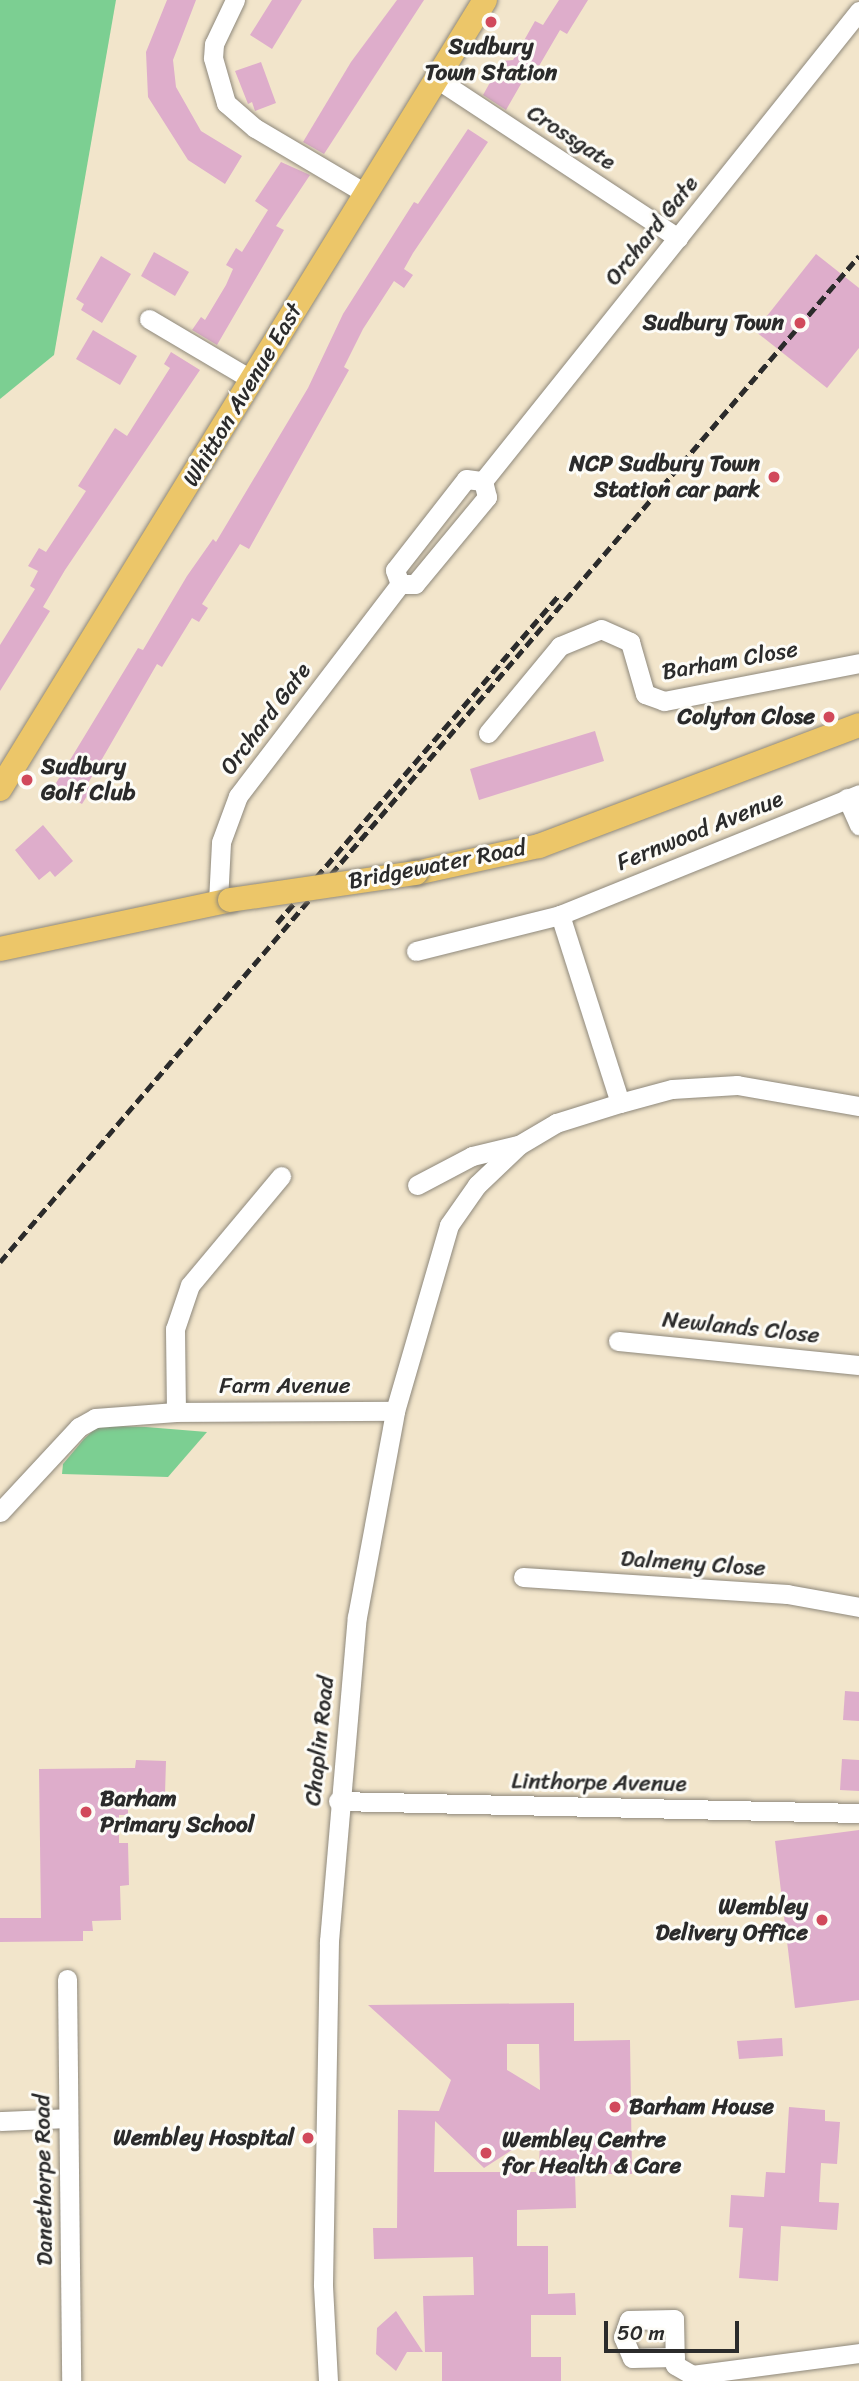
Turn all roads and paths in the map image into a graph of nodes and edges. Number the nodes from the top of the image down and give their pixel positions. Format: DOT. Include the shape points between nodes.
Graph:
graph roads {
  1 [pos="235,0"];
  2 [pos="485,0"];
  3 [pos="859,11"];
  4 [pos="437,79"];
  5 [pos="365,193"];
  6 [pos="678,238"];
  7 [pos="149,319"];
  8 [pos="252,380"];
  9 [pos="859,663"];
  10 [pos="859,725"];
  11 [pos="488,733"];
  12 [pos="0,789"];
  13 [pos="853,796"];
  14 [pos="859,825"];
  15 [pos="224,901"];
  16 [pos="559,915"];
  17 [pos="0,950"];
  18 [pos="416,951"];
  19 [pos="620,1102"];
  20 [pos="859,1106"];
  21 [pos="519,1145"];
  22 [pos="281,1176"];
  23 [pos="417,1185"];
  24 [pos="618,1341"];
  25 [pos="859,1365"];
  26 [pos="395,1411"];
  27 [pos="176,1412"];
  28 [pos="0,1512"];
  29 [pos="523,1577"];
  30 [pos="859,1607"];
  31 [pos="338,1801"];
  32 [pos="859,1812"];
  33 [pos="67,1979"];
  34 [pos="68,2118"];
  35 [pos="0,2121"];
  36 [pos="859,2353"];
  37 [pos="675,2357"];
  38 [pos="71,2381"];
  39 [pos="328,2381"];
  1 -- 5 [label="street" via="214,44 213,58 226,103 255,128"];
  2 -- 4 [label="main road, Whitton Avenue East"];
  3 -- 6 [label="street, Orchard Gate"];
  4 -- 5 [label="main road, Whitton Avenue East"];
  4 -- 6 [label="street, Crossgate"];
  5 -- 8 [label="main road, Whitton Avenue East"];
  6 -- 15 [label="street, Orchard Gate" via="483,481 467,479 396,570 400,584 238,796 221,842"];
  7 -- 8 [label="street"];
  8 -- 12 [label="main road, Whitton Avenue East"];
  9 -- 11 [label="street, Barham Close" via="664,701 645,694 631,642 601,629 560,646"];
  10 -- 15 [label="main road, Bridgewater Road, bridge" via="539,846 416,873"];
  13 -- 14 [label="street"];
  13 -- 16 [label="street, Fernwood Avenue"];
  15 -- 17 [label="main road, Bridgewater Road"];
  16 -- 18 [label="street, Fernwood Avenue"];
  16 -- 19 [label="street"];
  19 -- 20 [label="street, Chaplin Road" via="672,1089 737,1085"];
  19 -- 21 [label="street, Chaplin Road" via="556,1123"];
  21 -- 23 [label="street, Chaplin Road" via="472,1156"];
  21 -- 26 [label="street, Chaplin Road" via="477,1185 449,1225"];
  22 -- 27 [label="street" via="190,1285 175,1329"];
  24 -- 25 [label="street, Newlands Close"];
  26 -- 27 [label="street, Farm Avenue"];
  26 -- 31 [label="street, Chaplin Road" via="357,1617"];
  27 -- 28 [label="street, Farm Avenue" via="95,1418 79,1427"];
  29 -- 30 [label="street, Dalmeny Close" via="787,1594"];
  31 -- 32 [label="street, Linthorpe Avenue"];
  31 -- 39 [label="street, Chaplin Road" via="325,2100 323,2284"];
  33 -- 34 [label="street, Danethorpe Road"];
  34 -- 35 [label="street"];
  34 -- 38 [label="street, Danethorpe Road"];
  36 -- 37 [label="street" via="692,2375 675,2365"];
}
